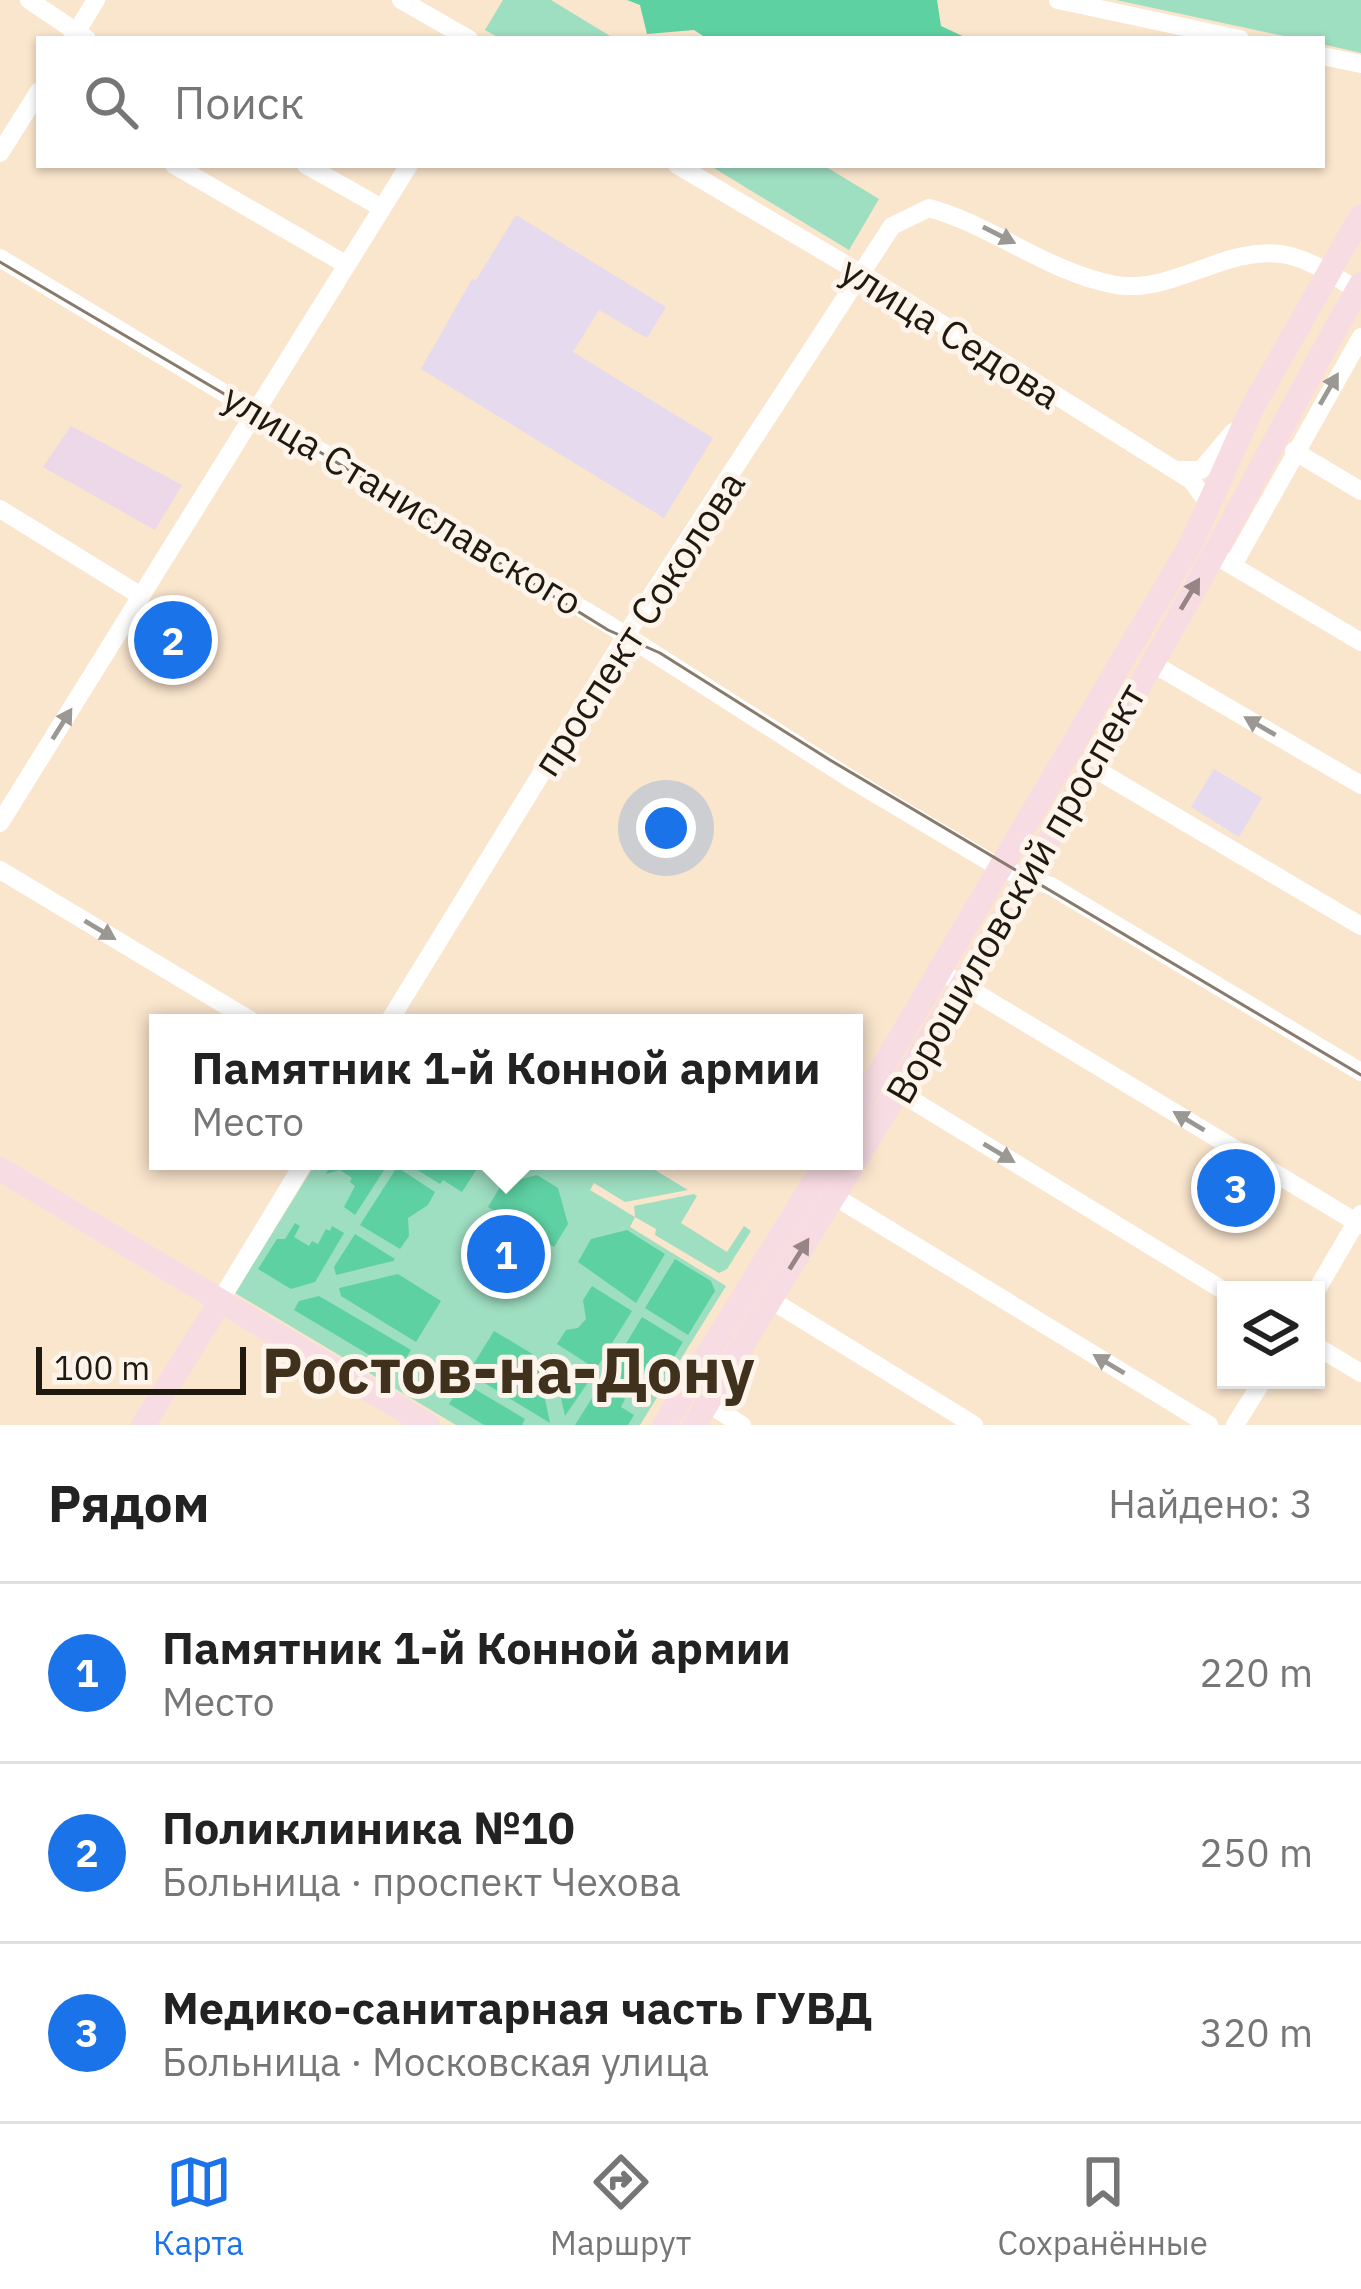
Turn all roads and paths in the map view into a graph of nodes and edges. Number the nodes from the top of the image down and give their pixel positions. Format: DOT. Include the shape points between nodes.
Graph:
graph roads {
  1 [pos="29,0"];
  2 [pos="95,0"];
  3 [pos="401,0"];
  4 [pos="1058,0"];
  5 [pos="77,36"];
  6 [pos="78,36"];
  7 [pos="464,36"];
  8 [pos="1226,36"];
  9 [pos="1325,57"];
  10 [pos="1361,64"];
  11 [pos="36,96"];
  12 [pos="0,153"];
  13 [pos="178,168"];
  14 [pos="311,168"];
  15 [pos="407,168"];
  16 [pos="682,168"];
  17 [pos="382,208"];
  18 [pos="1361,216"];
  19 [pos="0,258"];
  20 [pos="347,265"];
  21 [pos="862,274"];
  22 [pos="1361,288"];
  23 [pos="1361,337"];
  24 [pos="1252,408"];
  25 [pos="257,410"];
  26 [pos="1294,451"];
  27 [pos="1157,459"];
  28 [pos="1361,491"];
  29 [pos="0,509"];
  30 [pos="1207,513"];
  31 [pos="1223,560"];
  32 [pos="141,596"];
  33 [pos="626,637"];
  34 [pos="1361,642"];
  35 [pos="1150,662"];
  36 [pos="1090,766"];
  37 [pos="1361,785"];
  38 [pos="0,823"];
  39 [pos="0,870"];
  40 [pos="1012,872"];
  41 [pos="1361,926"];
  42 [pos="939,970"];
  43 [pos="962,984"];
  44 [pos="240,1014"];
  45 [pos="394,1014"];
  46 [pos="1361,1072"];
  47 [pos="898,1092"];
  48 [pos="863,1101"];
  49 [pos="863,1134"];
  50 [pos="0,1169"];
  51 [pos="300,1170"];
  52 [pos="825,1180"];
  53 [pos="0,1188"];
  54 [pos="1359,1220"];
  55 [pos="1322,1281"];
  56 [pos="1217,1287"];
  57 [pos="771,1300"];
  58 [pos="216,1308"];
  59 [pos="1325,1351"];
  60 [pos="1361,1373"];
  61 [pos="1257,1389"];
  62 [pos="701,1414"];
  63 [pos="143,1425"];
  64 [pos="398,1425"];
  65 [pos="428,1425"];
  66 [pos="664,1425"];
  67 [pos="742,1425"];
  68 [pos="974,1425"];
  69 [pos="1209,1425"];
  70 [pos="1235,1425"];
  1 -- 5 [label="street"];
  2 -- 6 [label="street"];
  3 -- 7 [label="street"];
  4 -- 8 [label="street"];
  9 -- 10 [label="street"];
  11 -- 12 [label="street"];
  13 -- 20 [label="street"];
  14 -- 17 [label="street"];
  15 -- 17 [label="street"];
  16 -- 21 [label="street, улица Седова"];
  17 -- 20 [label="street"];
  18 -- 24 [label="main road, Ворошиловский проспект"];
  19 -- 25 [label="street, улица Станиславского"];
  20 -- 25 [label="street"];
  21 -- 22 [label="street, проспект Соколова, one-way" via="892,226 929,208 1120,286 1268,254 1305,260"];
  21 -- 27 [label="street, улица Седова"];
  21 -- 33 [label="street, проспект Соколова"];
  22 -- 31 [label="main road, Ворошиловский проспект" via="1321,352"];
  26 -- 23 [label="street, Ворошиловский проспект, one-way"];
  24 -- 27 [label="street" via="1201,470 1183,472"];
  24 -- 30 [label="main road, Ворошиловский проспект"];
  25 -- 32 [label="street"];
  25 -- 33 [label="street, улица Станиславского"];
  26 -- 28 [label="street"];
  26 -- 31 [label="street, Ворошиловский проспект"];
  27 -- 30 [label="street, улица Седова" via="1199,488"];
  29 -- 32 [label="street"];
  30 -- 40 [label="main road, Ворошиловский проспект"];
  31 -- 34 [label="street"];
  35 -- 31 [label="main road, Ворошиловский проспект, one-way"];
  38 -- 32 [label="street, one-way"];
  33 -- 40 [label="street, улица Станиславского"];
  33 -- 45 [label="street, проспект Соколова"];
  35 -- 36 [label="main road, Ворошиловский проспект"];
  37 -- 35 [label="street, one-way"];
  36 -- 40 [label="main road, Ворошиловский проспект"];
  36 -- 41 [label="street"];
  39 -- 44 [label="street, one-way"];
  40 -- 42 [label="main road, Ворошиловский проспект"];
  40 -- 43 [label="main road, Ворошиловский проспект"];
  40 -- 46 [label="street, улица Станиславского" via="1051,886"];
  42 -- 43 [label="street"];
  42 -- 48 [label="main road, Ворошиловский проспект"];
  43 -- 47 [label="main road, Ворошиловский проспект"];
  54 -- 43 [label="street, one-way"];
  47 -- 49 [label="main road, Ворошиловский проспект"];
  47 -- 56 [label="street, one-way"];
  50 -- 58 [label="main road"];
  51 -- 58 [label="street"];
  57 -- 52 [label="main road, Ворошиловский проспект, one-way"];
  52 -- 66 [label="main road, Ворошиловский проспект"];
  69 -- 52 [label="street, one-way"];
  53 -- 58 [label="main road"];
  54 -- 55 [label="street"];
  57 -- 62 [label="main road, Ворошиловский проспект"];
  57 -- 68 [label="street"];
  58 -- 63 [label="main road"];
  58 -- 64 [label="main road"];
  58 -- 65 [label="main road"];
  59 -- 60 [label="street"];
  61 -- 70 [label="street"];
  62 -- 67 [label="street"];
}
